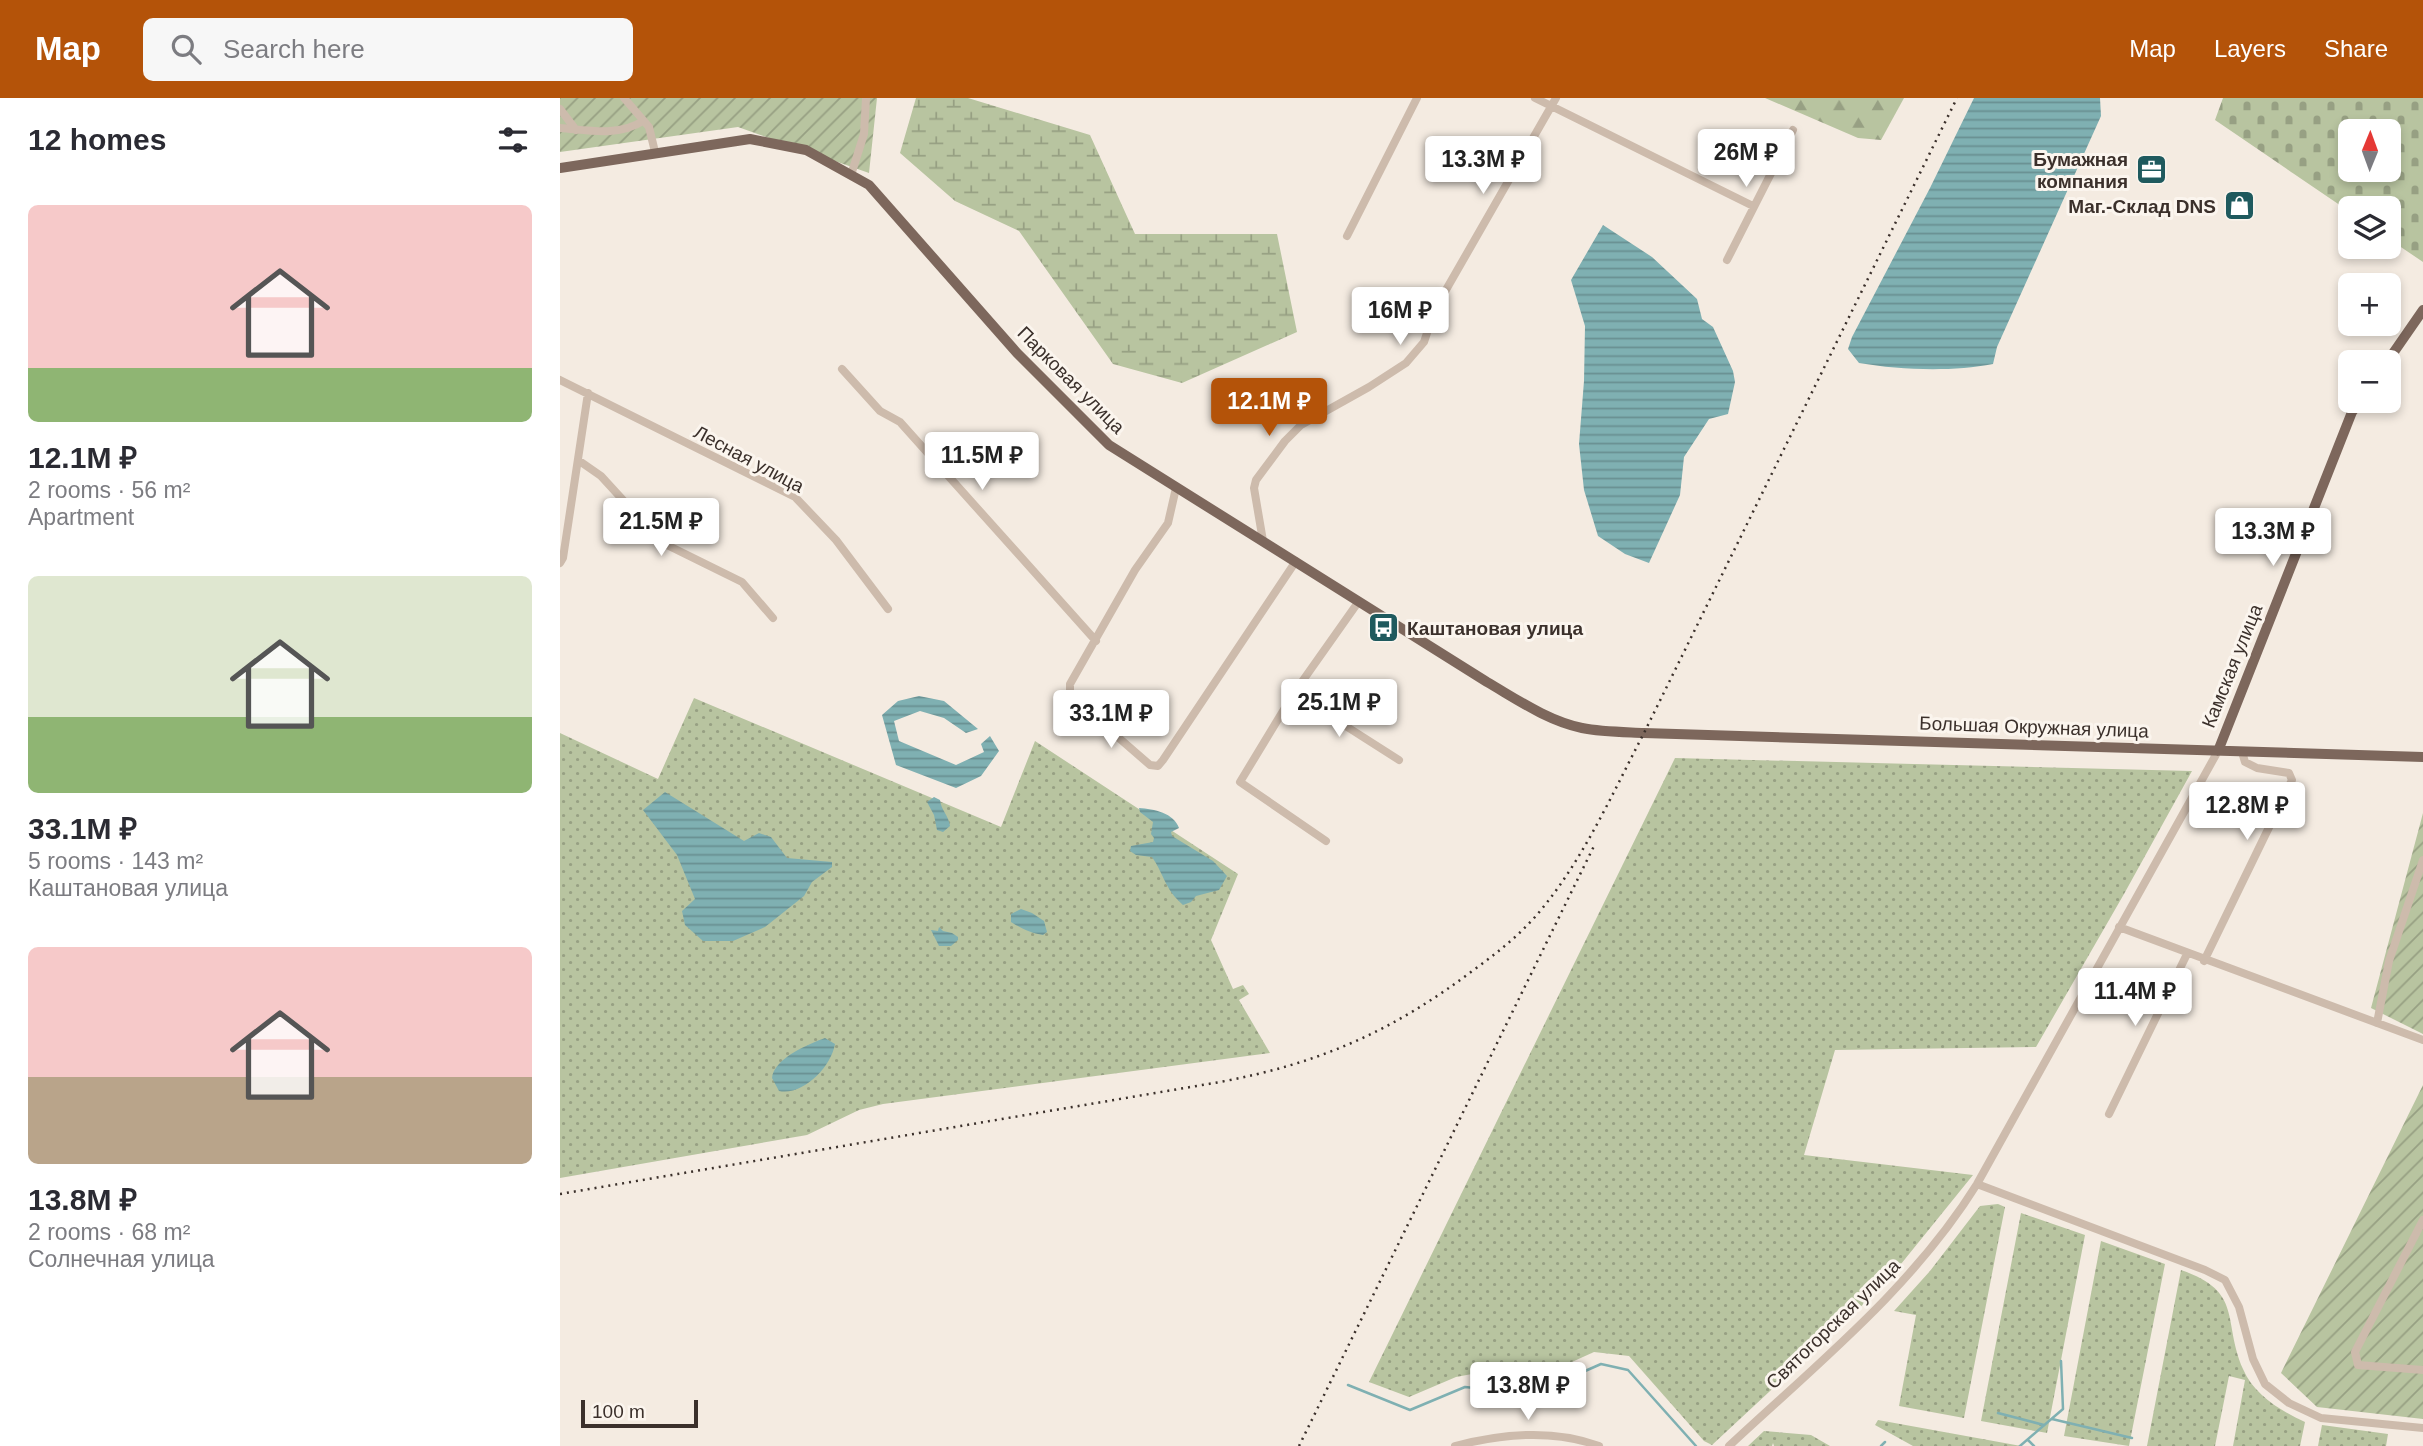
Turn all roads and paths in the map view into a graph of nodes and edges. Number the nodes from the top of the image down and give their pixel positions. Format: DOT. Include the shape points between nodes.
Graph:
graph roads {
  1 [pos="624,98"];
  2 [pos="866,98"];
  3 [pos="1417,98"];
  4 [pos="1535,98"];
  5 [pos="1554,102"];
  6 [pos="560,109"];
  7 [pos="643,121"];
  8 [pos="560,128"];
  9 [pos="576,130"];
  10 [pos="1793,130"];
  11 [pos="655,152"];
  12 [pos="560,168"];
  13 [pos="851,175"];
  14 [pos="1754,206"];
  15 [pos="1347,236"];
  16 [pos="1727,260"];
  17 [pos="2423,310"];
  18 [pos="2395,350"];
  19 [pos="842,369"];
  20 [pos="560,380"];
  21 [pos="588,393"];
  22 [pos="2352,413"];
  23 [pos="578,460"];
  24 [pos="1176,488"];
  25 [pos="1264,541"];
  26 [pos="1296,561"];
  27 [pos="560,563"];
  28 [pos="1359,601"];
  29 [pos="888,609"];
  30 [pos="772,618"];
  31 [pos="1096,641"];
  32 [pos="1294,693"];
  33 [pos="1644,733"];
  34 [pos="2218,751"];
  35 [pos="2242,752"];
  36 [pos="2423,757"];
  37 [pos="1399,760"];
  38 [pos="1326,841"];
  39 [pos="2423,860"];
  40 [pos="2119,927"];
  41 [pos="2187,954"];
  42 [pos="2204,961"];
  43 [pos="2377,1023"];
  44 [pos="2423,1040"];
  45 [pos="2109,1115"];
  46 [pos="1977,1184"];
  47 [pos="2423,1220"];
  48 [pos="2423,1370"];
  49 [pos="2423,1427"];
  50 [pos="1455,1446"];
  51 [pos="1599,1446"];
  52 [pos="1729,1446"];
  1 -- 7 [label="street"];
  2 -- 13 [label="street" via="864,134"];
  3 -- 15 [label="street"];
  4 -- 5 [label="street"];
  5 -- 14 [label="street"];
  5 -- 25 [label="street" via="1435,309 1424,342 1406,363 1301,425 1256,480"];
  6 -- 9 [label="street"];
  7 -- 9 [label="street" via="623,129"];
  7 -- 11 [label="street"];
  8 -- 9 [label="street"];
  10 -- 14 [label="street"];
  11 -- 12 [label="main road, Парковая улица"];
  11 -- 13 [label="main road, Парковая улица" via="750,139 806,150"];
  13 -- 24 [label="main road, Парковая улица" via="869,185 1017,353 1109,445"];
  14 -- 16 [label="street"];
  17 -- 18 [label="main road"];
  19 -- 31 [label="street" via="880,411 900,422"];
  20 -- 21 [label="street, Лесная улица"];
  21 -- 23 [label="street"];
  21 -- 29 [label="street, Лесная улица" via="795,497 836,540"];
  22 -- 34 [label="main road, Камская улица"];
  23 -- 27 [label="street"];
  23 -- 30 [label="street" via="601,476 654,535 742,582"];
  24 -- 25 [label="main road, Парковая улица"];
  24 -- 31 [label="street" via="1168,523 1135,570"];
  25 -- 26 [label="main road, Парковая улица"];
  26 -- 28 [label="main road, Парковая улица"];
  26 -- 31 [label="street" via="1158,766 1150,765 1070,697 1070,684"];
  28 -- 32 [label="street"];
  28 -- 33 [label="main road, Парковая улица" via="1545,715 1585,729"];
  32 -- 37 [label="street"];
  32 -- 38 [label="street" via="1240,782"];
  33 -- 34 [label="main road, Большая Окружная улица"];
  34 -- 35 [label="main road, Большая Окружная улица"];
  34 -- 40 [label="street, Святогорская улица"];
  35 -- 36 [label="main road, Большая Окружная улица"];
  35 -- 42 [label="street" via="2245,762 2289,773 2292,780"];
  39 -- 43 [label="street" via="2389,961"];
  40 -- 41 [label="street"];
  40 -- 46 [label="street, Святогорская улица"];
  41 -- 42 [label="street"];
  41 -- 45 [label="street"];
  42 -- 43 [label="street"];
  43 -- 44 [label="street"];
  46 -- 49 [label="street" via="2225,1280 2265,1384 2289,1403 2320,1418"];
  46 -- 52 [label="street, Святогорская улица" via="1954,1220 1889,1297"];
  47 -- 48 [label="street" via="2355,1352 2358,1365"];
  50 -- 51 [label="street" via="1489,1437 1560,1436"];
}
